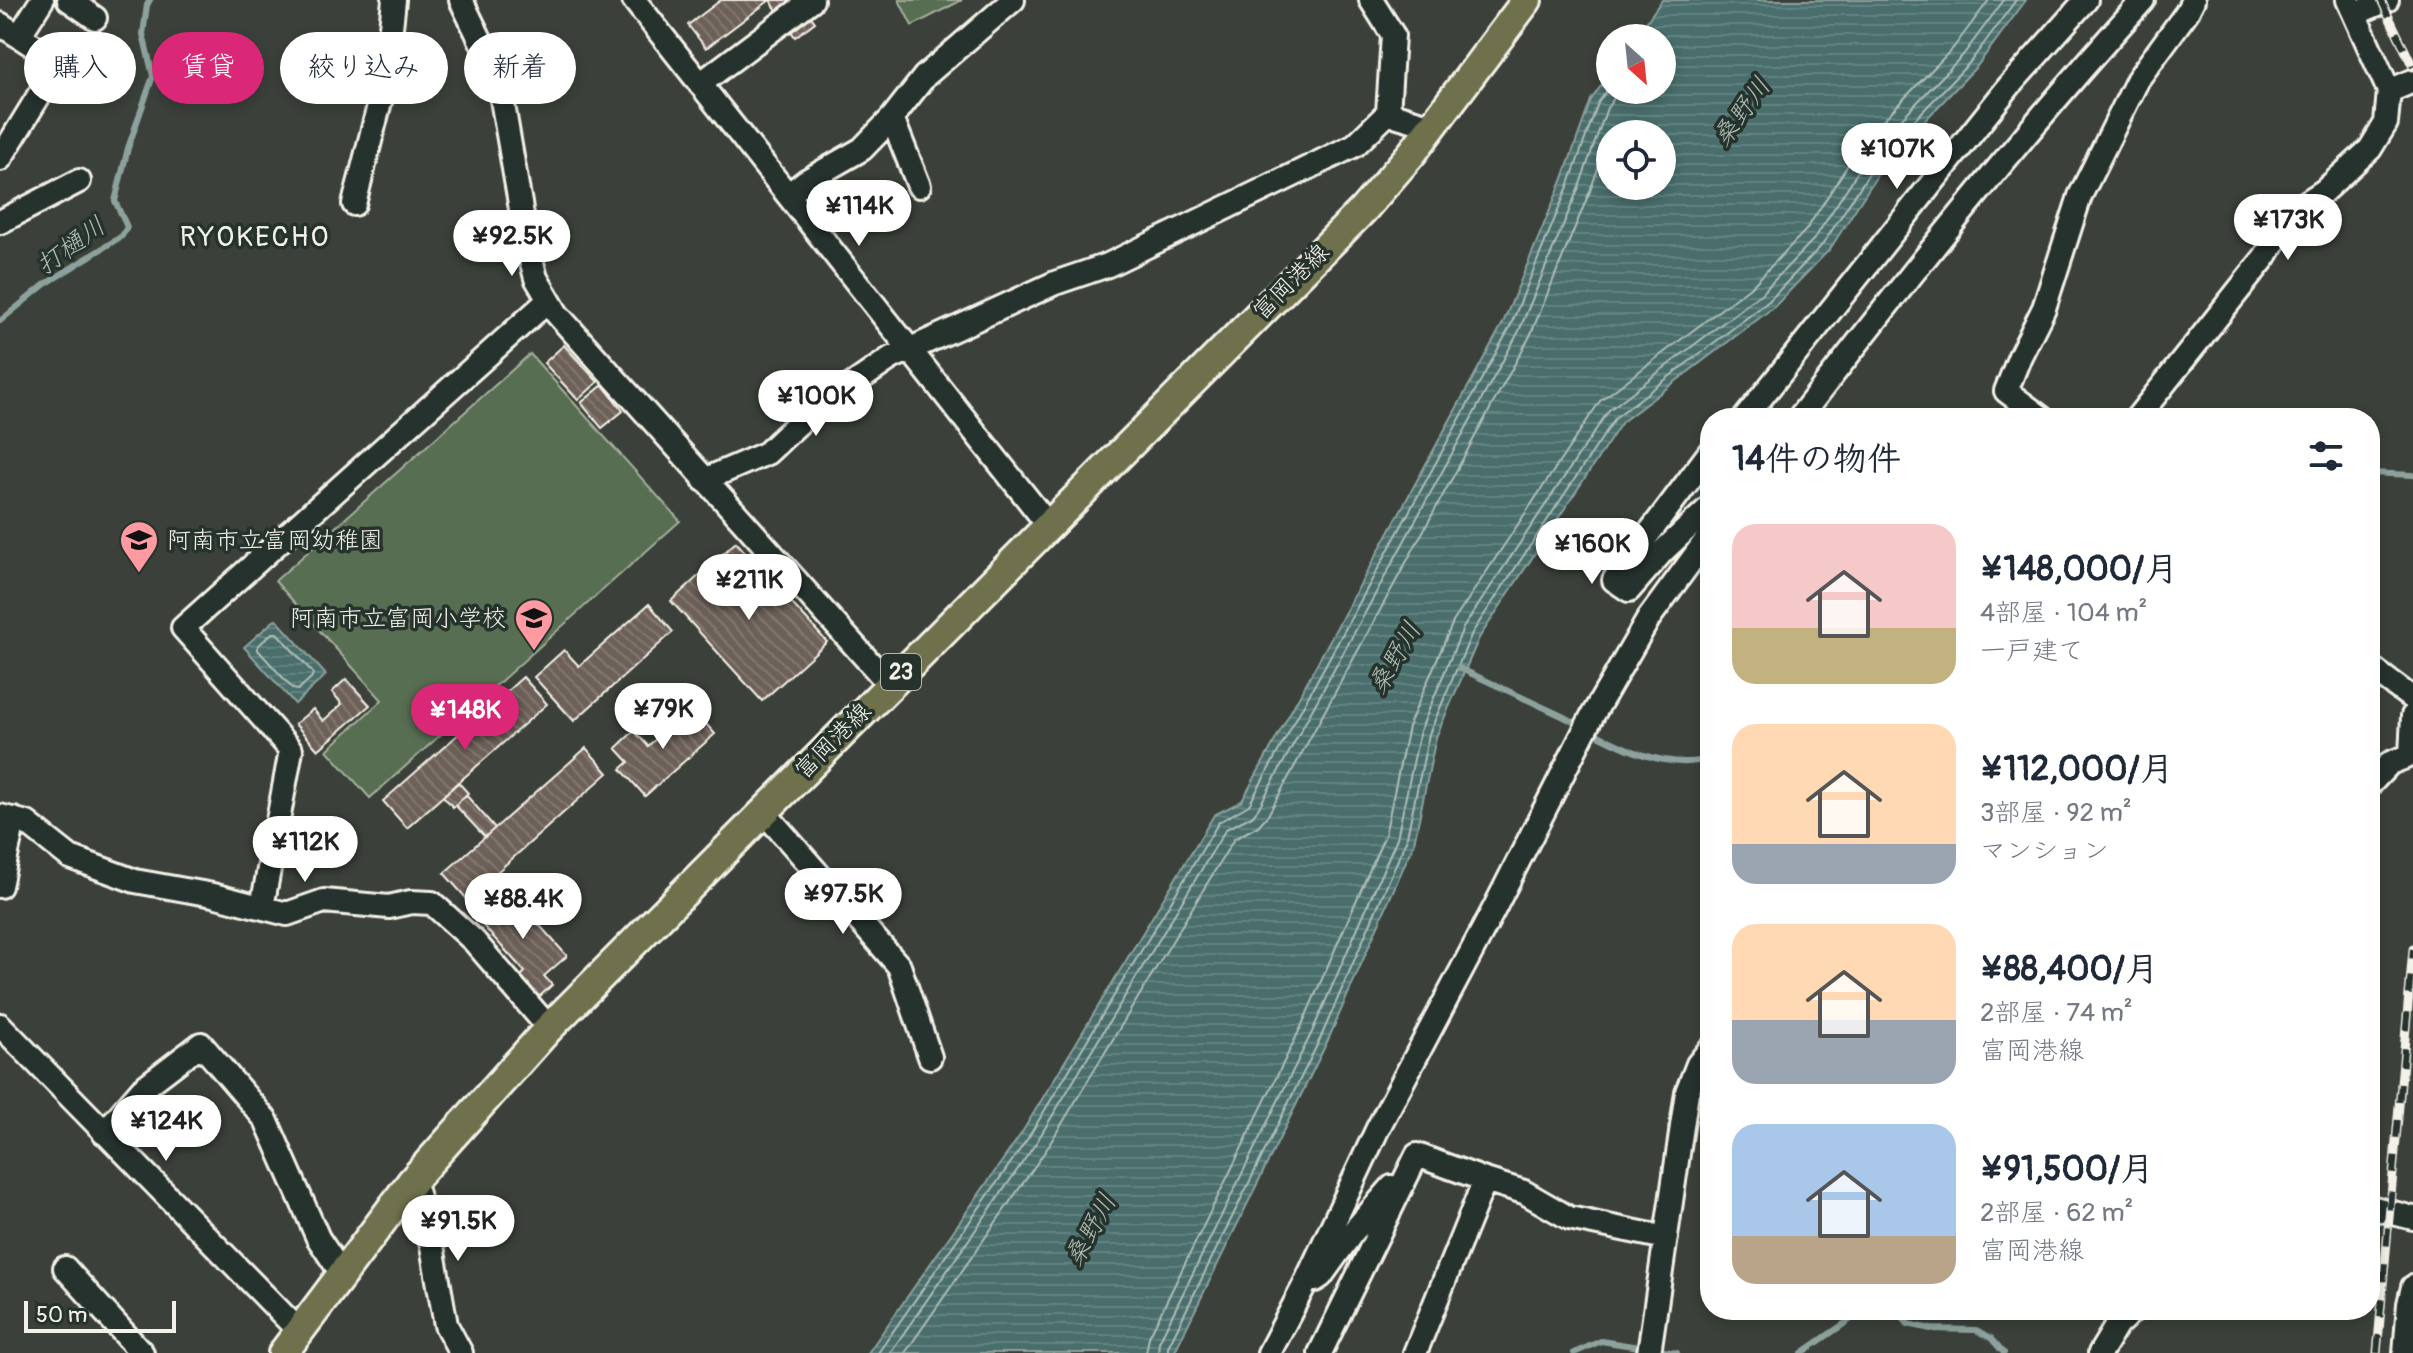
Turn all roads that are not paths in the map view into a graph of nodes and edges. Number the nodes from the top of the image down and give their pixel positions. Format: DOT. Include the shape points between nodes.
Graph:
graph roads {
  1 [pos="42,0"];
  2 [pos="69,0"];
  3 [pos="394,0"];
  4 [pos="461,0"];
  5 [pos="634,0"];
  6 [pos="812,0"];
  7 [pos="1013,0"];
  8 [pos="1371,0"];
  9 [pos="1527,0"];
  10 [pos="2086,0"];
  11 [pos="2143,0"];
  12 [pos="2193,0"];
  13 [pos="2387,0"];
  14 [pos="2351,7"];
  15 [pos="95,18"];
  16 [pos="9,30"];
  17 [pos="2413,81"];
  18 [pos="700,84"];
  19 [pos="2389,91"];
  20 [pos="1388,113"];
  21 [pos="892,118"];
  22 [pos="1432,126"];
  23 [pos="0,159"];
  24 [pos="79,181"];
  25 [pos="919,186"];
  26 [pos="788,195"];
  27 [pos="354,204"];
  28 [pos="0,222"];
  29 [pos="549,300"];
  30 [pos="909,350"];
  31 [pos="1753,408"];
  32 [pos="1807,408"];
  33 [pos="2029,408"];
  34 [pos="2145,408"];
  35 [pos="1700,465"];
  36 [pos="704,480"];
  37 [pos="1700,516"];
  38 [pos="1049,526"];
  39 [pos="1700,549"];
  40 [pos="2380,674"];
  41 [pos="889,684"];
  42 [pos="2413,699"];
  43 [pos="2413,716"];
  44 [pos="2412,755"];
  45 [pos="2380,774"];
  46 [pos="763,811"];
  47 [pos="7,817"];
  48 [pos="0,886"];
  49 [pos="262,907"];
  50 [pos="0,1025"];
  51 [pos="549,1028"];
  52 [pos="930,1057"];
  53 [pos="1700,1062"];
  54 [pos="104,1133"];
  55 [pos="413,1180"];
  56 [pos="1403,1180"];
  57 [pos="1485,1180"];
  58 [pos="2380,1210"];
  59 [pos="2413,1218"];
  60 [pos="1666,1238"];
  61 [pos="65,1268"];
  62 [pos="342,1274"];
  63 [pos="1304,1286"];
  64 [pos="2413,1287"];
  65 [pos="2122,1320"];
  66 [pos="291,1342"];
  67 [pos="1650,1345"];
  68 [pos="142,1353"];
  69 [pos="461,1353"];
  70 [pos="1269,1353"];
  71 [pos="1320,1353"];
  72 [pos="1415,1353"];
  73 [pos="2100,1353"];
  74 [pos="2405,1353"];
  1 -- 16 [label="street"];
  2 -- 15 [label="street"];
  3 -- 27 [label="street" via="385,82"];
  4 -- 29 [label="street" via="498,76 527,244 536,278"];
  5 -- 18 [label="street"];
  6 -- 18 [label="street"];
  7 -- 21 [label="street" via="925,76"];
  8 -- 20 [label="street" via="1393,35"];
  9 -- 22 [label="main road, 富岡港線 / 23"];
  10 -- 31 [label="street" via="2010,85"];
  11 -- 32 [label="street" via="1965,207"];
  12 -- 33 [label="street" via="2138,79 2080,196 2044,308 2006,391"];
  13 -- 14 [label="street"];
  14 -- 19 [label="street"];
  16 -- 23 [label="street" via="57,66"];
  17 -- 19 [label="street"];
  18 -- 26 [label="street"];
  19 -- 34 [label="street" via="2386,123 2370,149 2292,212 2265,257"];
  20 -- 22 [label="street"];
  20 -- 30 [label="street" via="1355,145 1108,265 1055,283"];
  21 -- 25 [label="street"];
  21 -- 26 [label="street" via="862,149"];
  22 -- 38 [label="main road, 富岡港線 / 23" via="1363,210"];
  24 -- 28 [label="street"];
  26 -- 30 [label="street"];
  29 -- 36 [label="street"];
  29 -- 49 [label="street" via="183,628 291,750"];
  30 -- 36 [label="street" via="804,418 767,453"];
  30 -- 38 [label="street"];
  35 -- 37 [label="street" via="1614,580 1629,590"];
  36 -- 41 [label="street"];
  38 -- 41 [label="main road, 富岡港線 / 23"];
  39 -- 63 [label="street" via="1649,618 1591,718 1378,1128"];
  40 -- 42 [label="street"];
  41 -- 46 [label="main road, 富岡港線 / 23"];
  43 -- 44 [label="street"];
  44 -- 45 [label="street" via="2390,763"];
  46 -- 51 [label="main road, 富岡港線 / 23"];
  46 -- 52 [label="street" via="899,966"];
  47 -- 48 [label="street"];
  47 -- 49 [label="street" via="27,823 70,857 135,881"];
  49 -- 51 [label="street" via="287,914 324,901 389,907 432,903 474,941"];
  50 -- 54 [label="street"];
  51 -- 55 [label="main road, 富岡港線 / 23"];
  53 -- 60 [label="street" via="1687,1092"];
  54 -- 62 [label="street" via="142,1089 201,1044 266,1120 318,1238"];
  54 -- 66 [label="street"];
  55 -- 62 [label="main road, 富岡港線 / 23"];
  55 -- 69 [label="street" via="446,1325"];
  56 -- 57 [label="street" via="1417,1155"];
  56 -- 63 [label="street" via="1387,1191 1321,1276"];
  56 -- 71 [label="street"];
  57 -- 60 [label="street" via="1524,1192 1569,1218"];
  57 -- 72 [label="street"];
  58 -- 59 [label="street"];
  60 -- 67 [label="street"];
  61 -- 68 [label="street"];
  62 -- 66 [label="main road, 富岡港線 / 23"];
  63 -- 70 [label="street"];
  64 -- 74 [label="street"];
  65 -- 73 [label="street"];
}
